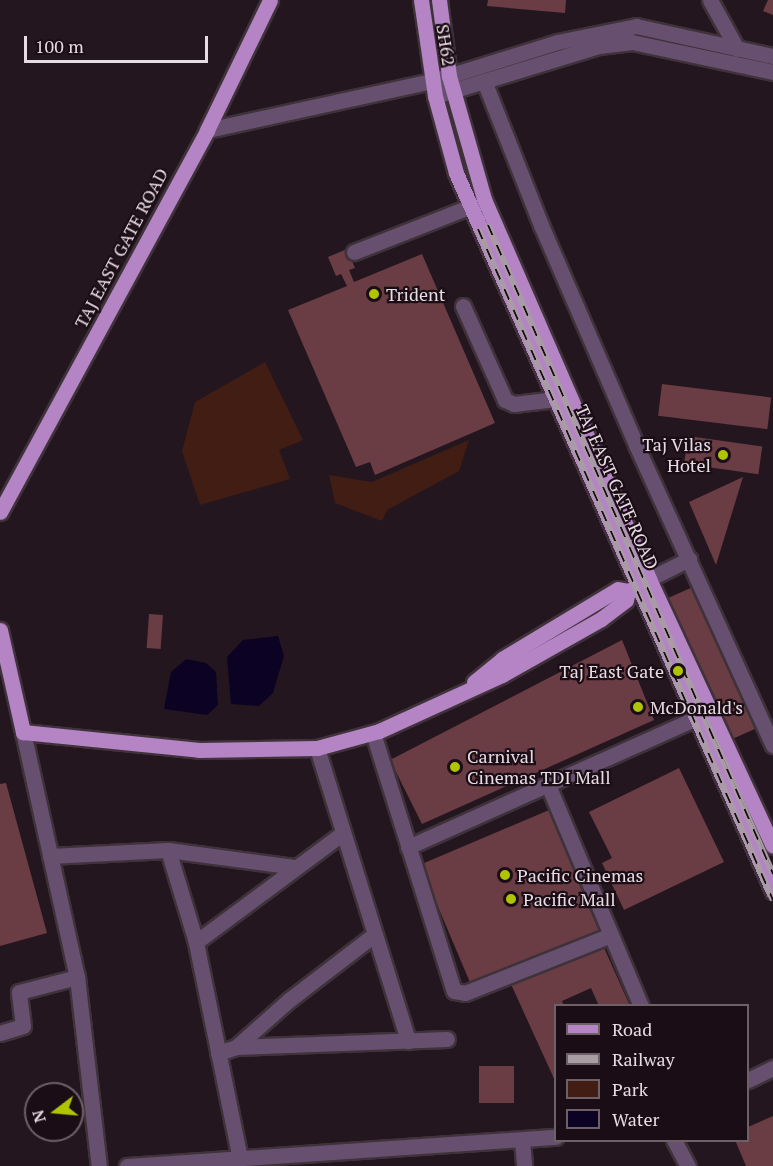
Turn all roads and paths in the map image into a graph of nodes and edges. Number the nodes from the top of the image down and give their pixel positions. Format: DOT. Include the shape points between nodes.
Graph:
graph roads {
  1 [pos="270,0"];
  2 [pos="421,0"];
  3 [pos="439,0"];
  4 [pos="712,1"];
  5 [pos="737,49"];
  6 [pos="773,56"];
  7 [pos="773,72"];
  8 [pos="484,81"];
  9 [pos="451,83"];
  10 [pos="434,88"];
  11 [pos="207,130"];
  12 [pos="469,207"];
  13 [pos="354,252"];
  14 [pos="463,306"];
  15 [pos="556,399"];
  16 [pos="0,512"];
  17 [pos="689,559"];
  18 [pos="639,585"];
  19 [pos="0,630"];
  20 [pos="4,651"];
  21 [pos="698,717"];
  22 [pos="23,732"];
  23 [pos="373,733"];
  24 [pos="773,745"];
  25 [pos="317,748"];
  26 [pos="548,784"];
  27 [pos="343,833"];
  28 [pos="773,846"];
  29 [pos="408,847"];
  30 [pos="168,850"];
  31 [pos="50,856"];
  32 [pos="296,867"];
  33 [pos="773,891"];
  34 [pos="375,934"];
  35 [pos="611,935"];
  36 [pos="196,942"];
  37 [pos="77,977"];
  38 [pos="641,1004"];
  39 [pos="0,1033"];
  40 [pos="447,1040"];
  41 [pos="408,1041"];
  42 [pos="236,1047"];
  43 [pos="218,1053"];
  44 [pos="773,1068"];
  45 [pos="749,1079"];
  46 [pos="554,1137"];
  47 [pos="522,1141"];
  48 [pos="675,1142"];
  49 [pos="240,1159"];
  50 [pos="99,1166"];
  51 [pos="127,1166"];
  52 [pos="524,1166"];
  53 [pos="688,1166"];
  1 -- 11 [label="main road, TAJ EAST GATE ROAD"];
  2 -- 10 [label="main road, SH62 / SH62"];
  3 -- 9 [label="main road, SH62"];
  4 -- 5 [label="street"];
  5 -- 6 [label="street"];
  5 -- 9 [label="street" via="636,26 557,42"];
  7 -- 8 [label="street" via="632,42 599,46"];
  8 -- 9 [label="street"];
  8 -- 17 [label="street" via="541,225"];
  9 -- 10 [label="street"];
  9 -- 18 [label="main road, SH62" via="484,199"];
  10 -- 11 [label="street"];
  10 -- 12 [label="main road, TAJ EAST GATE ROAD / SH62"];
  11 -- 16 [label="main road, TAJ EAST GATE ROAD"];
  12 -- 13 [label="street"];
  12 -- 15 [label="main road, TAJ EAST GATE ROAD / SH62"];
  14 -- 15 [label="street" via="505,400 514,404"];
  15 -- 18 [label="main road, TAJ EAST GATE ROAD / SH62"];
  17 -- 18 [label="street"];
  17 -- 24 [label="street"];
  18 -- 21 [label="main road, TAJ EAST GATE ROAD / SH62"];
  18 -- 23 [label="main road" via="626,600 554,647"];
  18 -- 28 [label="main road, SH62"];
  19 -- 20 [label="main road"];
  20 -- 22 [label="main road"];
  21 -- 26 [label="street"];
  21 -- 33 [label="main road, TAJ EAST GATE ROAD / SH62"];
  22 -- 25 [label="main road" via="199,750"];
  22 -- 31 [label="street"];
  23 -- 25 [label="main road"];
  23 -- 29 [label="street"];
  25 -- 27 [label="street"];
  26 -- 29 [label="street"];
  26 -- 35 [label="street"];
  27 -- 32 [label="street"];
  27 -- 34 [label="street"];
  29 -- 35 [label="street" via="458,994"];
  30 -- 31 [label="street"];
  30 -- 32 [label="street"];
  30 -- 36 [label="street"];
  31 -- 37 [label="street"];
  32 -- 36 [label="street"];
  34 -- 41 [label="street"];
  34 -- 42 [label="street" via="289,1000"];
  35 -- 38 [label="street"];
  36 -- 43 [label="street"];
  37 -- 39 [label="street" via="19,992 23,1026"];
  37 -- 50 [label="street"];
  40 -- 41 [label="street"];
  41 -- 42 [label="street"];
  42 -- 43 [label="street"];
  43 -- 49 [label="street"];
  44 -- 45 [label="street"];
  46 -- 47 [label="street"];
  47 -- 49 [label="street"];
  47 -- 52 [label="street"];
  48 -- 53 [label="street"];
  49 -- 51 [label="street"];
}
